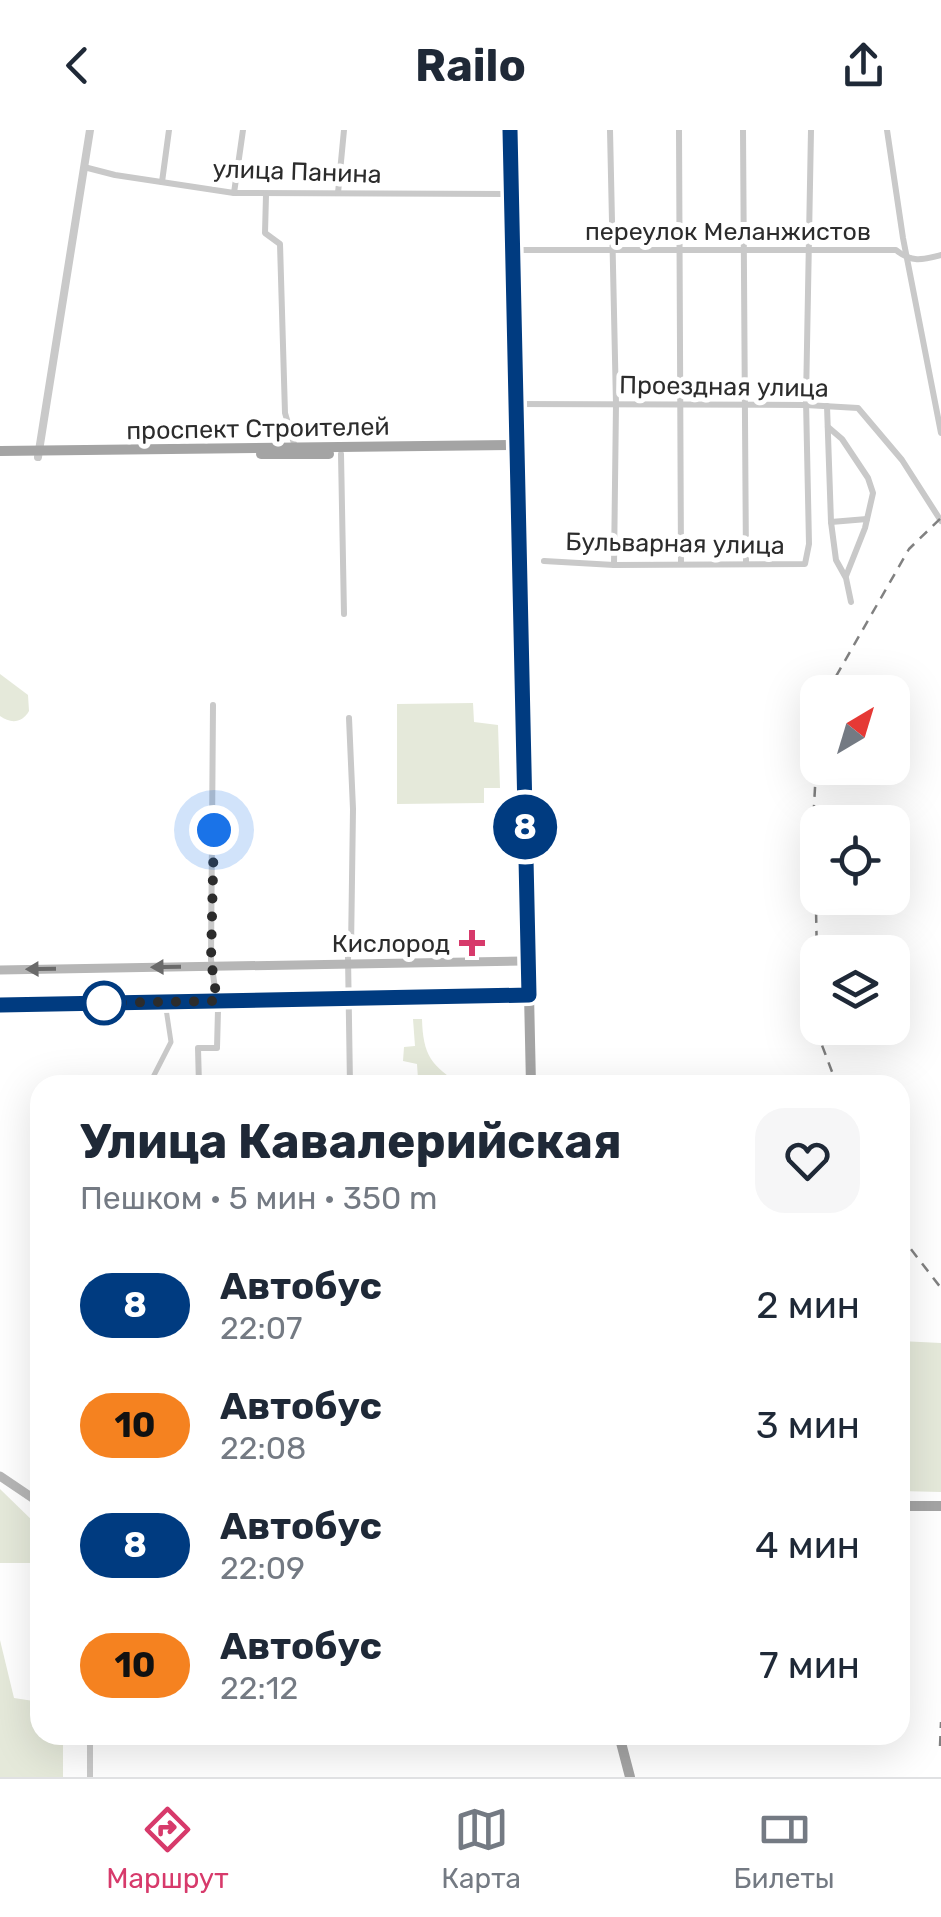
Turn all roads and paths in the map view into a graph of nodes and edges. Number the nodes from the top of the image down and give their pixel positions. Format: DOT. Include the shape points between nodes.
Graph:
graph roads {
  1 [pos="90,130"];
  2 [pos="169,130"];
  3 [pos="243,130"];
  4 [pos="344,130"];
  5 [pos="508,130"];
  6 [pos="610,130"];
  7 [pos="679,130"];
  8 [pos="743,130"];
  9 [pos="811,130"];
  10 [pos="888,130"];
  11 [pos="84,166"];
  12 [pos="162,182"];
  13 [pos="234,193"];
  14 [pos="266,194"];
  15 [pos="338,194"];
  16 [pos="510,194"];
  17 [pos="512,250"];
  18 [pos="808,251"];
  19 [pos="612,252"];
  20 [pos="678,252"];
  21 [pos="743,252"];
  22 [pos="941,255"];
  23 [pos="907,259"];
  24 [pos="514,404"];
  25 [pos="616,404"];
  26 [pos="679,404"];
  27 [pos="744,404"];
  28 [pos="806,405"];
  29 [pos="827,406"];
  30 [pos="828,426"];
  31 [pos="941,433"];
  32 [pos="514,447"];
  33 [pos="341,450"];
  34 [pos="296,451"];
  35 [pos="0,454"];
  36 [pos="39,454"];
  37 [pos="867,519"];
  38 [pos="940,520"];
  39 [pos="831,522"];
  40 [pos="544,561"];
  41 [pos="746,563"];
  42 [pos="681,564"];
  43 [pos="614,565"];
  44 [pos="846,578"];
  45 [pos="851,602"];
  46 [pos="344,614"];
  47 [pos="518,629"];
  48 [pos="213,705"];
  49 [pos="350,718"];
  50 [pos="348,964"];
  51 [pos="213,966"];
  52 [pos="0,970"];
  53 [pos="525,973"];
  54 [pos="526,995"];
  55 [pos="348,999"];
  56 [pos="217,1001"];
  57 [pos="165,1002"];
  58 [pos="0,1005"];
  59 [pos="154,1075"];
  60 [pos="199,1075"];
  61 [pos="350,1075"];
  62 [pos="528,1075"];
  63 [pos="0,1473"];
  64 [pos="30,1493"];
  65 [pos="910,1504"];
  66 [pos="941,1504"];
  67 [pos="90,1745"];
  68 [pos="620,1745"];
  69 [pos="90,1777"];
  70 [pos="628,1777"];
  1 -- 11 [label="street"];
  2 -- 12 [label="street"];
  3 -- 13 [label="street"];
  4 -- 15 [label="street"];
  5 -- 16 [label="main road"];
  6 -- 19 [label="street"];
  7 -- 20 [label="street"];
  8 -- 21 [label="street"];
  9 -- 18 [label="street"];
  10 -- 23 [label="street"];
  11 -- 12 [label="street, улица Панина"];
  11 -- 36 [label="street"];
  12 -- 13 [label="street, улица Панина"];
  13 -- 14 [label="street, улица Панина"];
  14 -- 15 [label="street, улица Панина"];
  14 -- 34 [label="street" via="265,233 280,244 286,413"];
  15 -- 16 [label="street, улица Панина"];
  16 -- 17 [label="main road"];
  16 -- 24 [label="main road"];
  17 -- 19 [label="street, переулок Меланжистов"];
  17 -- 24 [label="main road"];
  18 -- 21 [label="street, переулок Меланжистов"];
  18 -- 23 [label="street, переулок Меланжистов" via="896,250"];
  18 -- 28 [label="street"];
  19 -- 20 [label="street, переулок Меланжистов"];
  19 -- 25 [label="street"];
  20 -- 21 [label="street, переулок Меланжистов"];
  20 -- 26 [label="street"];
  21 -- 27 [label="street"];
  22 -- 23 [label="street, переулок Меланжистов"];
  23 -- 31 [label="street"];
  24 -- 25 [label="street, Проездная улица"];
  24 -- 32 [label="main road"];
  25 -- 26 [label="street, Проездная улица"];
  25 -- 43 [label="street"];
  26 -- 27 [label="street, Проездная улица"];
  26 -- 42 [label="street"];
  27 -- 28 [label="street, Проездная улица"];
  27 -- 41 [label="street"];
  28 -- 29 [label="street, Проездная улица"];
  28 -- 41 [label="street, Бульварная улица" via="806,564"];
  29 -- 30 [label="street"];
  29 -- 38 [label="street, Проездная улица" via="858,408"];
  30 -- 37 [label="street" via="868,478 873,493"];
  30 -- 39 [label="street"];
  32 -- 33 [label="main road, проспект Строителей"];
  32 -- 47 [label="main road"];
  33 -- 34 [label="main road, проспект Строителей"];
  33 -- 46 [label="street"];
  34 -- 36 [label="main road, проспект Строителей"];
  35 -- 36 [label="main road, проспект Строителей"];
  37 -- 39 [label="street"];
  37 -- 44 [label="street"];
  39 -- 44 [label="street" via="836,560"];
  40 -- 43 [label="street, Бульварная улица"];
  41 -- 42 [label="street, Бульварная улица"];
  42 -- 43 [label="street, Бульварная улица"];
  44 -- 45 [label="street"];
  47 -- 53 [label="main road"];
  47 -- 53 [label="main road"];
  48 -- 51 [label="street"];
  49 -- 50 [label="street"];
  50 -- 51 [label="main road"];
  50 -- 53 [label="main road" via="507,962"];
  50 -- 55 [label="street"];
  51 -- 52 [label="main road, one-way"];
  51 -- 56 [label="street"];
  53 -- 54 [label="main road"];
  54 -- 55 [label="main road"];
  54 -- 62 [label="main road"];
  55 -- 56 [label="main road"];
  55 -- 61 [label="street"];
  56 -- 57 [label="main road"];
  56 -- 60 [label="street" via="217,1048 198,1048"];
  57 -- 58 [label="main road"];
  57 -- 59 [label="street" via="171,1042"];
  63 -- 64 [label="main road"];
  65 -- 66 [label="main road"];
  67 -- 69 [label="street"];
  68 -- 70 [label="main road"];
}
